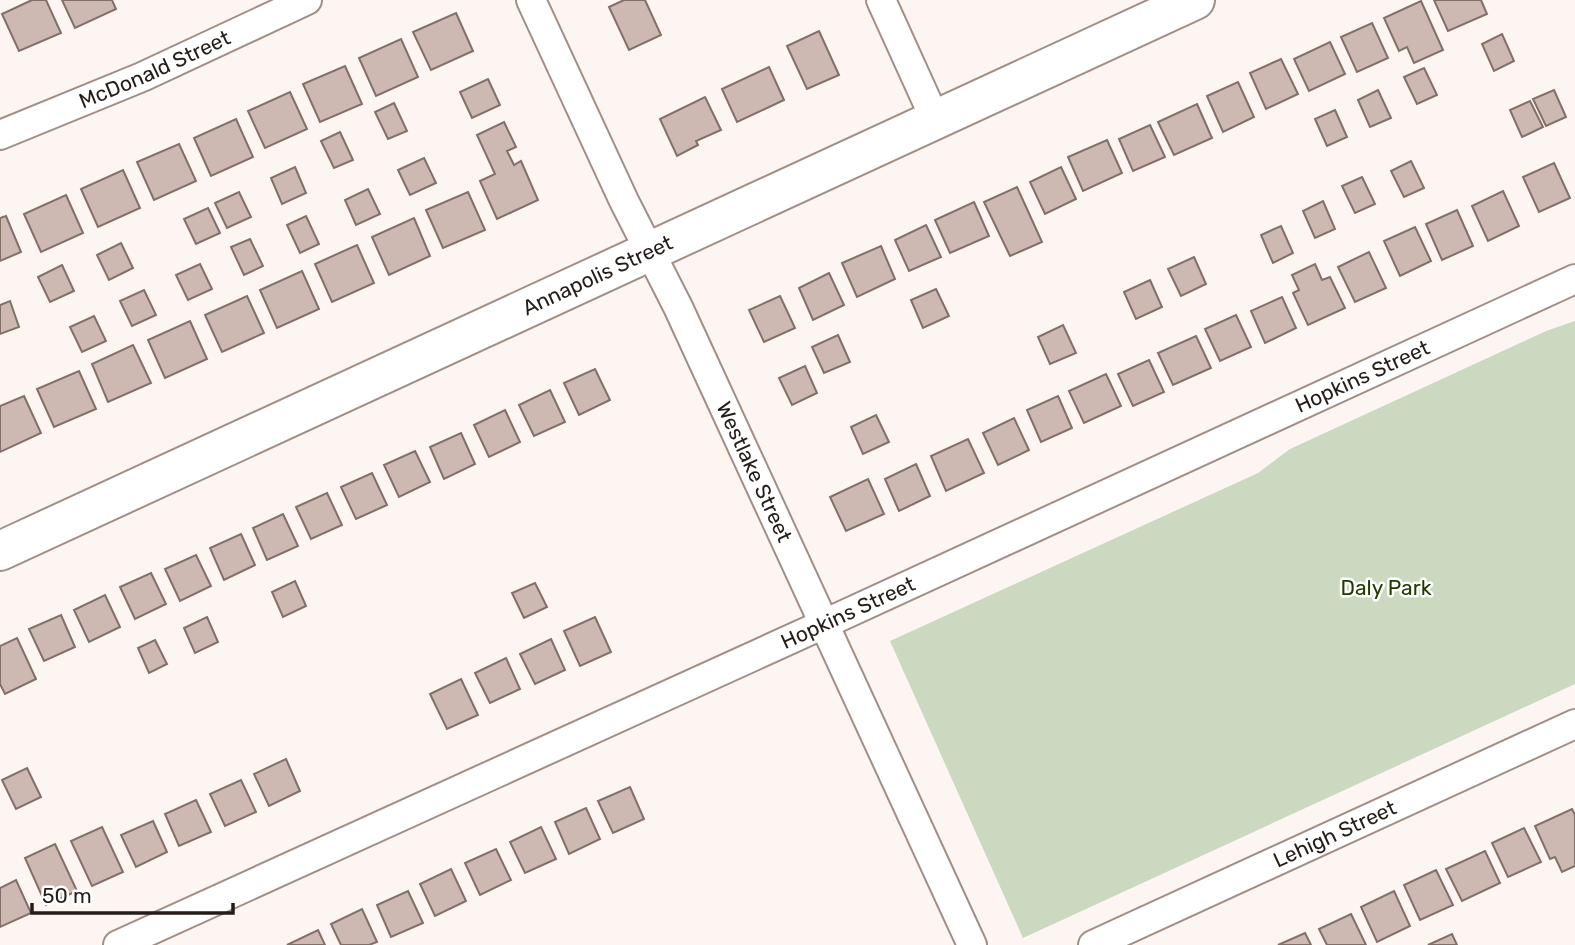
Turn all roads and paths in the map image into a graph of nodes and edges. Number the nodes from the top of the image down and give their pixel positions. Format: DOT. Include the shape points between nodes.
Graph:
graph roads {
  1 [pos="307,0"];
  2 [pos="531,0"];
  3 [pos="881,0"];
  4 [pos="1195,0"];
  5 [pos="935,119"];
  6 [pos="0,135"];
  7 [pos="649,251"];
  8 [pos="1575,279"];
  9 [pos="0,551"];
  10 [pos="824,624"];
  11 [pos="1575,724"];
  12 [pos="118,945"];
  13 [pos="972,945"];
  14 [pos="1093,945"];
  1 -- 6 [label="street, McDonald Street" via="142,77"];
  2 -- 7 [label="street, Westlake Street"];
  3 -- 5 [label="street"];
  4 -- 5 [label="street, Annapolis Street"];
  5 -- 7 [label="street, Annapolis Street"];
  7 -- 9 [label="street, Annapolis Street"];
  7 -- 10 [label="street, Westlake Street"];
  8 -- 10 [label="street, Hopkins Street"];
  10 -- 12 [label="street, Hopkins Street"];
  10 -- 13 [label="street, Westlake Street"];
  11 -- 14 [label="street, Lehigh Street"];
}
